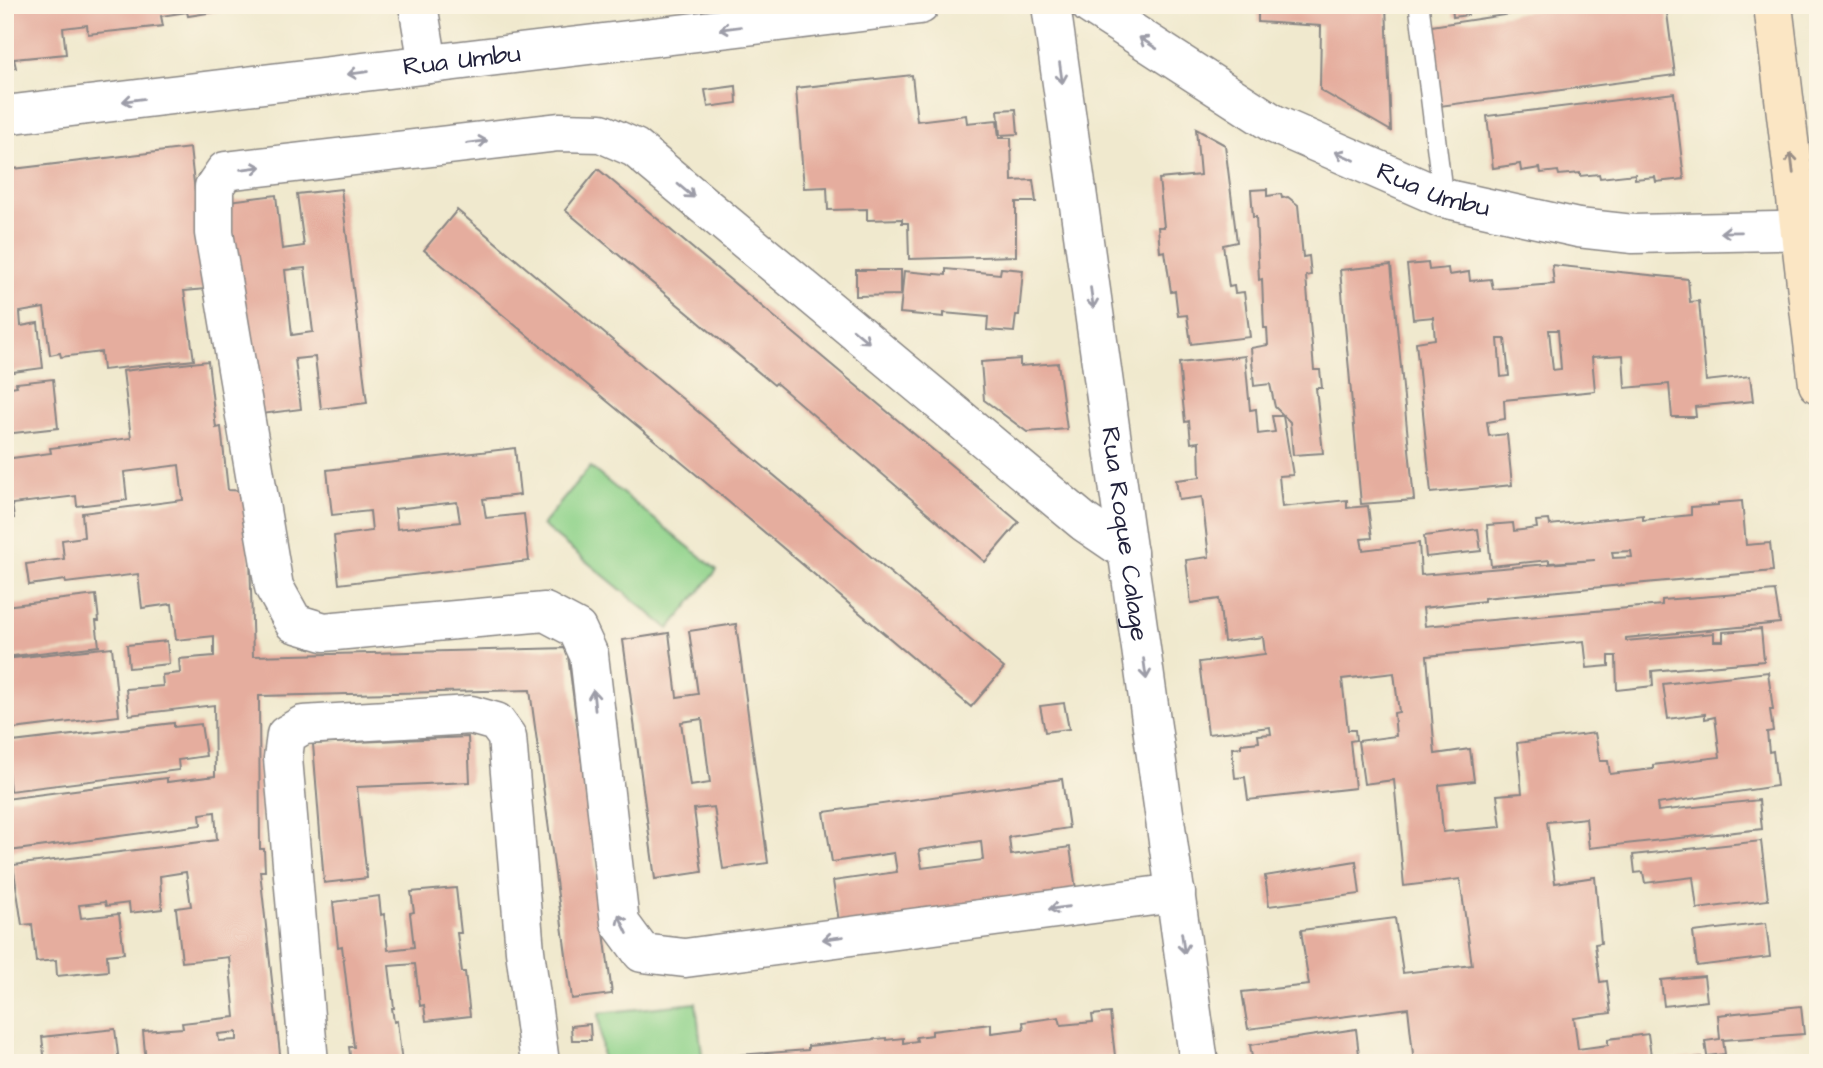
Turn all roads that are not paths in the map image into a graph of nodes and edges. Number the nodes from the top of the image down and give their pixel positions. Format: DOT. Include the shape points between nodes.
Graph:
graph roads {
  1 [pos="418,5"];
  2 [pos="920,5"];
  3 [pos="1051,5"];
  4 [pos="1090,5"];
  5 [pos="1419,5"];
  6 [pos="1773,5"];
  7 [pos="428,64"];
  8 [pos="5,115"];
  9 [pos="1443,198"];
  10 [pos="1809,230"];
  11 [pos="1818,384"];
  12 [pos="1128,552"];
  13 [pos="1176,893"];
  14 [pos="309,1063"];
  15 [pos="540,1063"];
  16 [pos="1199,1063"];
  1 -- 7 [label="street"];
  2 -- 7 [label="street, Rua Umbu, one-way"];
  3 -- 12 [label="street, Rua Roque Calage, one-way"];
  9 -- 4 [label="street, Rua Umbu, one-way" via="1274,124"];
  5 -- 9 [label="lane"];
  10 -- 6 [label="main road, one-way"];
  7 -- 8 [label="street, Rua Umbu, one-way"];
  10 -- 9 [label="street, Rua Umbu, one-way" via="1633,234 1578,228"];
  10 -- 11 [label="main road"];
  12 -- 13 [label="street, Rua Roque Calage, one-way"];
  13 -- 12 [label="street, one-way" via="685,958 642,953 620,923 589,655 577,629 545,612 324,632 294,623 274,587 214,233 214,187 225,170 559,132 601,133 635,148 1084,522"];
  13 -- 16 [label="street, Rua Roque Calage, one-way"];
  14 -- 15 [label="street" via="283,758 286,735 303,725 471,715 496,722 507,737 525,951"];
}
